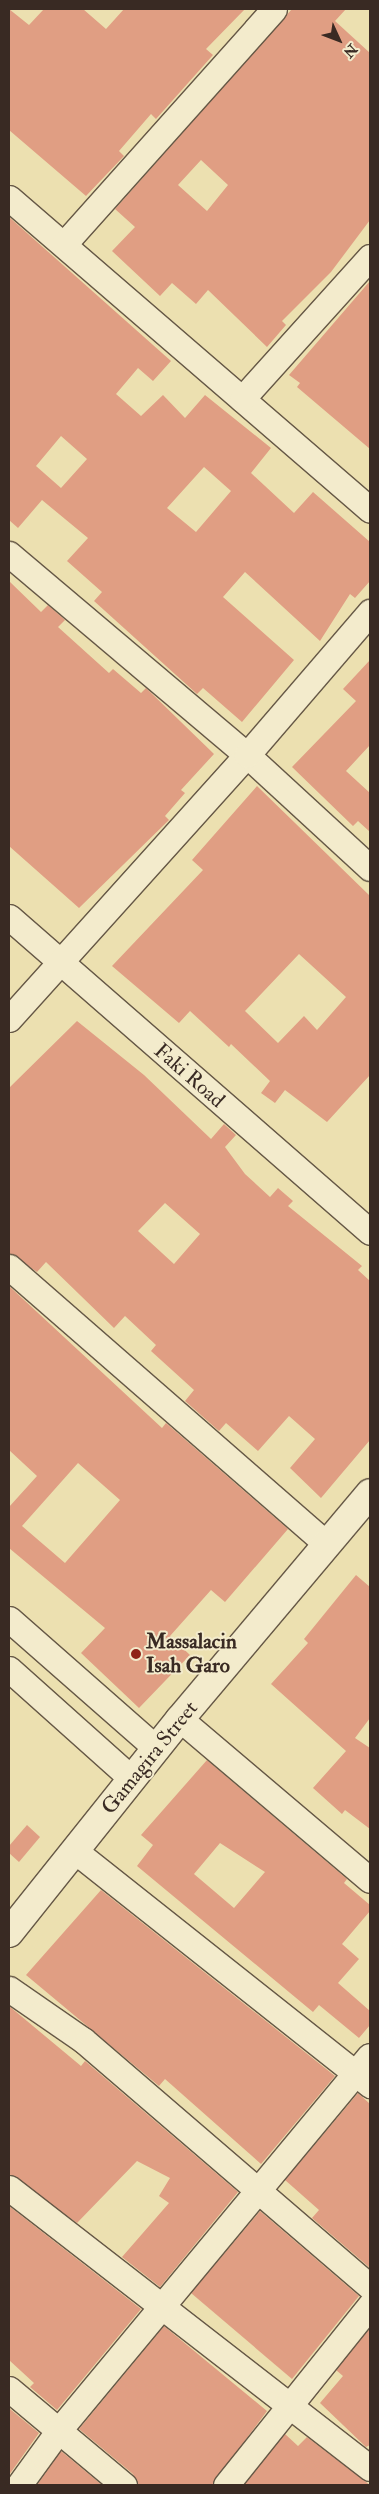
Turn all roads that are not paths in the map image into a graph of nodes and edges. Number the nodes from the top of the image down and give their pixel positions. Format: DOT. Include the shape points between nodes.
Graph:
graph roads {
  1 [pos="274,9"];
  2 [pos="9,198"];
  3 [pos="64,244"];
  4 [pos="370,257"];
  5 [pos="242,399"];
  6 [pos="370,510"];
  7 [pos="9,554"];
  8 [pos="370,612"];
  9 [pos="248,756"];
  10 [pos="370,868"];
  11 [pos="9,917"];
  12 [pos="59,964"];
  13 [pos="9,1019"];
  14 [pos="370,1232"];
  15 [pos="9,1267"];
  16 [pos="370,1492"];
  17 [pos="326,1544"];
  18 [pos="9,1619"];
  19 [pos="9,1669"];
  20 [pos="180,1719"];
  21 [pos="156,1748"];
  22 [pos="132,1779"];
  23 [pos="76,1851"];
  24 [pos="370,1880"];
  25 [pos="9,1933"];
  26 [pos="9,1989"];
  27 [pos="365,2071"];
  28 [pos="9,2188"];
  29 [pos="263,2190"];
  30 [pos="370,2287"];
  31 [pos="370,2305"];
  32 [pos="163,2308"];
  33 [pos="9,2389"];
  34 [pos="291,2407"];
  35 [pos="59,2430"];
  36 [pos="370,2468"];
  37 [pos="19,2485"];
  38 [pos="124,2485"];
  39 [pos="226,2485"];
  1 -- 3 [label="street"];
  2 -- 3 [label="street"];
  3 -- 5 [label="street"];
  4 -- 5 [label="street"];
  5 -- 6 [label="street"];
  7 -- 9 [label="street"];
  8 -- 9 [label="street"];
  9 -- 10 [label="street"];
  9 -- 12 [label="street"];
  11 -- 12 [label="street, Faki Road"];
  12 -- 13 [label="street"];
  12 -- 14 [label="street, Faki Road"];
  15 -- 17 [label="street"];
  16 -- 17 [label="street, Gamagira Street"];
  17 -- 20 [label="street, Gamagira Street"];
  18 -- 21 [label="street"];
  19 -- 22 [label="street"];
  20 -- 21 [label="street, Gamagira Street"];
  20 -- 24 [label="street"];
  21 -- 22 [label="street, Gamagira Street"];
  22 -- 23 [label="street, Gamagira Street"];
  23 -- 25 [label="street, Gamagira Street"];
  23 -- 27 [label="street"];
  26 -- 29 [label="street" via="82,2040"];
  27 -- 29 [label="street"];
  28 -- 32 [label="street"];
  29 -- 30 [label="street"];
  29 -- 32 [label="street"];
  31 -- 34 [label="street"];
  32 -- 34 [label="street"];
  32 -- 35 [label="street"];
  33 -- 35 [label="street"];
  34 -- 36 [label="street"];
  34 -- 39 [label="street"];
  35 -- 37 [label="street"];
  35 -- 38 [label="street"];
}
